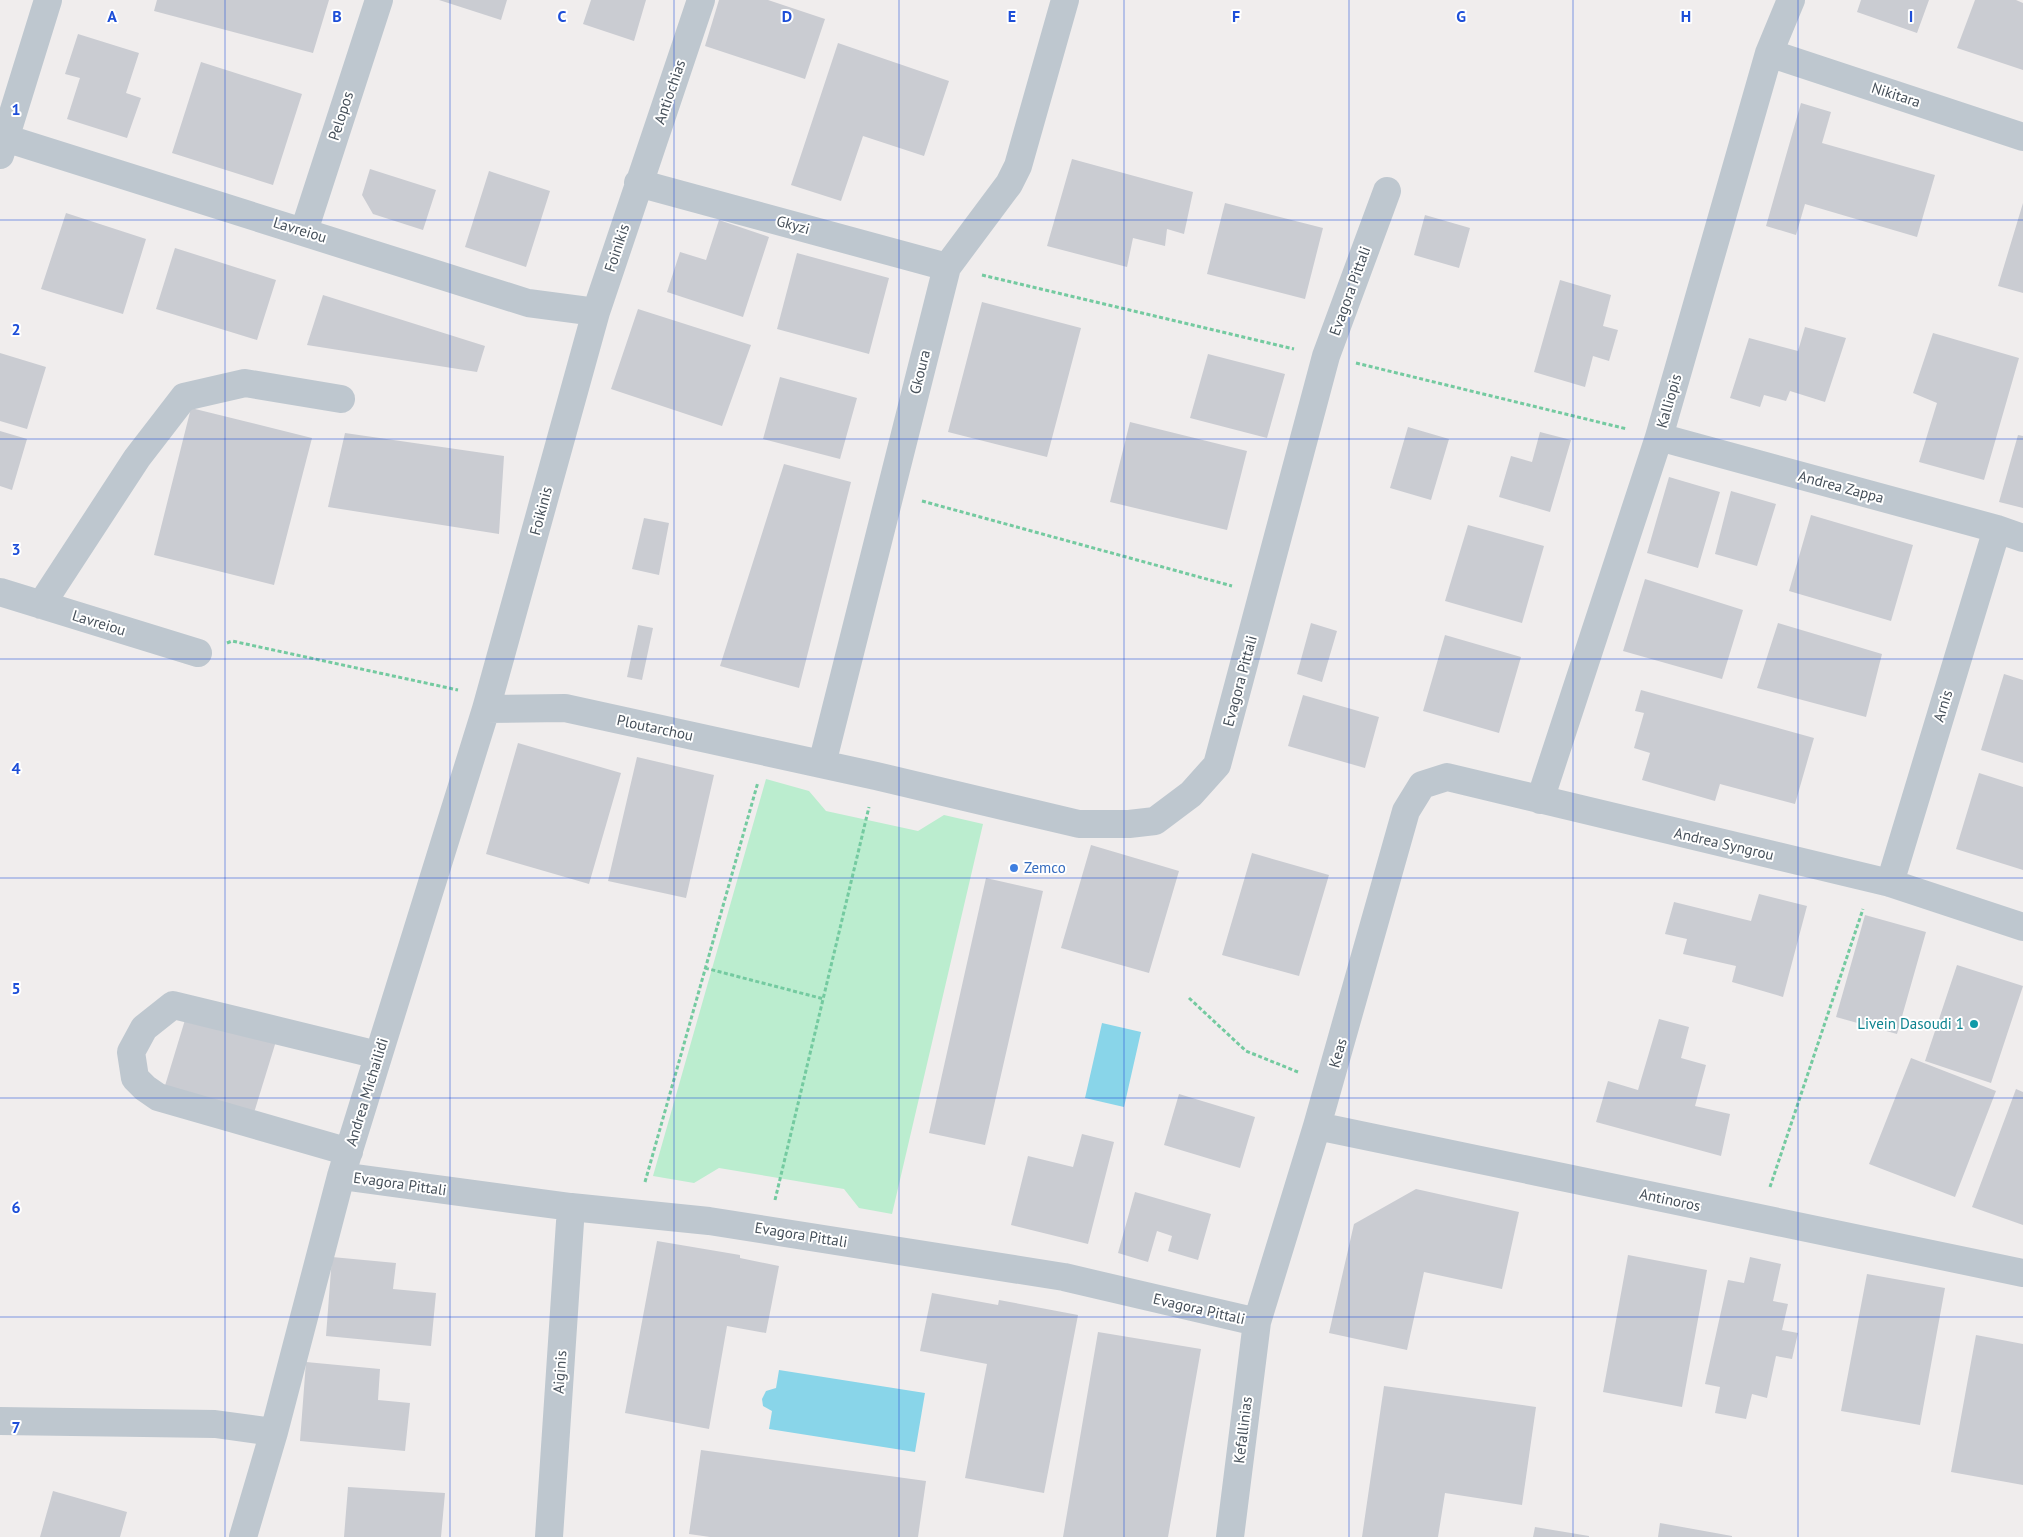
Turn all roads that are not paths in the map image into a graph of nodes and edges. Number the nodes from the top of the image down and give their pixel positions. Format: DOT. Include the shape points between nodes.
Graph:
graph roads {
  1 [pos="48,0"];
  2 [pos="379,0"];
  3 [pos="701,0"];
  4 [pos="1066,0"];
  5 [pos="1791,0"];
  6 [pos="1770,53"];
  7 [pos="2023,137"];
  8 [pos="3,146"];
  9 [pos="638,183"];
  10 [pos="1387,191"];
  11 [pos="304,231"];
  12 [pos="947,267"];
  13 [pos="596,312"];
  14 [pos="341,399"];
  15 [pos="1659,437"];
  16 [pos="1997,529"];
  17 [pos="2023,538"];
  18 [pos="0,592"];
  19 [pos="41,605"];
  20 [pos="198,653"];
  21 [pos="486,709"];
  22 [pos="822,764"];
  23 [pos="1422,785"];
  24 [pos="1540,800"];
  25 [pos="1881,881"];
  26 [pos="2023,927"];
  27 [pos="378,1055"];
  28 [pos="1317,1126"];
  29 [pos="345,1164"];
  30 [pos="571,1207"];
  31 [pos="2023,1273"];
  32 [pos="1257,1322"];
  33 [pos="0,1421"];
  34 [pos="274,1432"];
  35 [pos="243,1537"];
  36 [pos="549,1537"];
  37 [pos="1230,1537"];
  1 -- 8 [label="street, Lavreiou"];
  2 -- 11 [label="street, Pelopos"];
  3 -- 9 [label="street, Antiochias"];
  4 -- 12 [label="street, Gkoura" via="1018,166 1009,184"];
  5 -- 6 [label="street, Kalliopis"];
  6 -- 7 [label="street, Nikitara"];
  6 -- 15 [label="street, Kalliopis"];
  8 -- 11 [label="street, Lavreiou"];
  9 -- 12 [label="street, Gkyzi"];
  9 -- 13 [label="street, Foinikis"];
  10 -- 22 [label="street, Evagora Pittali" via="1326,356 1217,765 1191,794 1154,821 1079,824"];
  11 -- 13 [label="street, Lavreiou" via="528,302"];
  12 -- 22 [label="street, Gkoura"];
  13 -- 21 [label="street, Foikinis"];
  14 -- 19 [label="street" via="245,383 184,396 137,458"];
  15 -- 16 [label="street, Andrea Zappa"];
  15 -- 24 [label="street, Kalliopis"];
  16 -- 17 [label="street, Andrea Zappa"];
  16 -- 25 [label="street, Arnis"];
  18 -- 19 [label="street, Lavreiou"];
  19 -- 20 [label="street, Lavreiou"];
  21 -- 22 [label="street, Ploutarchou" via="565,708"];
  21 -- 27 [label="street, Andrea Michailidi"];
  23 -- 24 [label="street, Andrea Syngrou" via="1447,777"];
  23 -- 28 [label="street, Keas" via="1406,811"];
  24 -- 25 [label="street, Andrea Syngrou"];
  25 -- 26 [label="street, Andrea Syngrou"];
  27 -- 29 [label="street, Andrea Michailidi"];
  27 -- 29 [label="street, Evagora Pittali" via="172,1005 144,1028 131,1052 135,1078 158,1097"];
  28 -- 31 [label="street, Antinoros"];
  28 -- 32 [label="street, Keas"];
  29 -- 30 [label="street, Evagora Pittali"];
  29 -- 34 [label="street, Andrea Michailidi"];
  30 -- 32 [label="street, Evagora Pittali" via="709,1220 1064,1277"];
  30 -- 36 [label="street, Aiginis"];
  32 -- 37 [label="street, Kefallinias"];
  33 -- 34 [label="street" via="214,1424"];
  34 -- 35 [label="street, Andrea Michailidi"];
}
